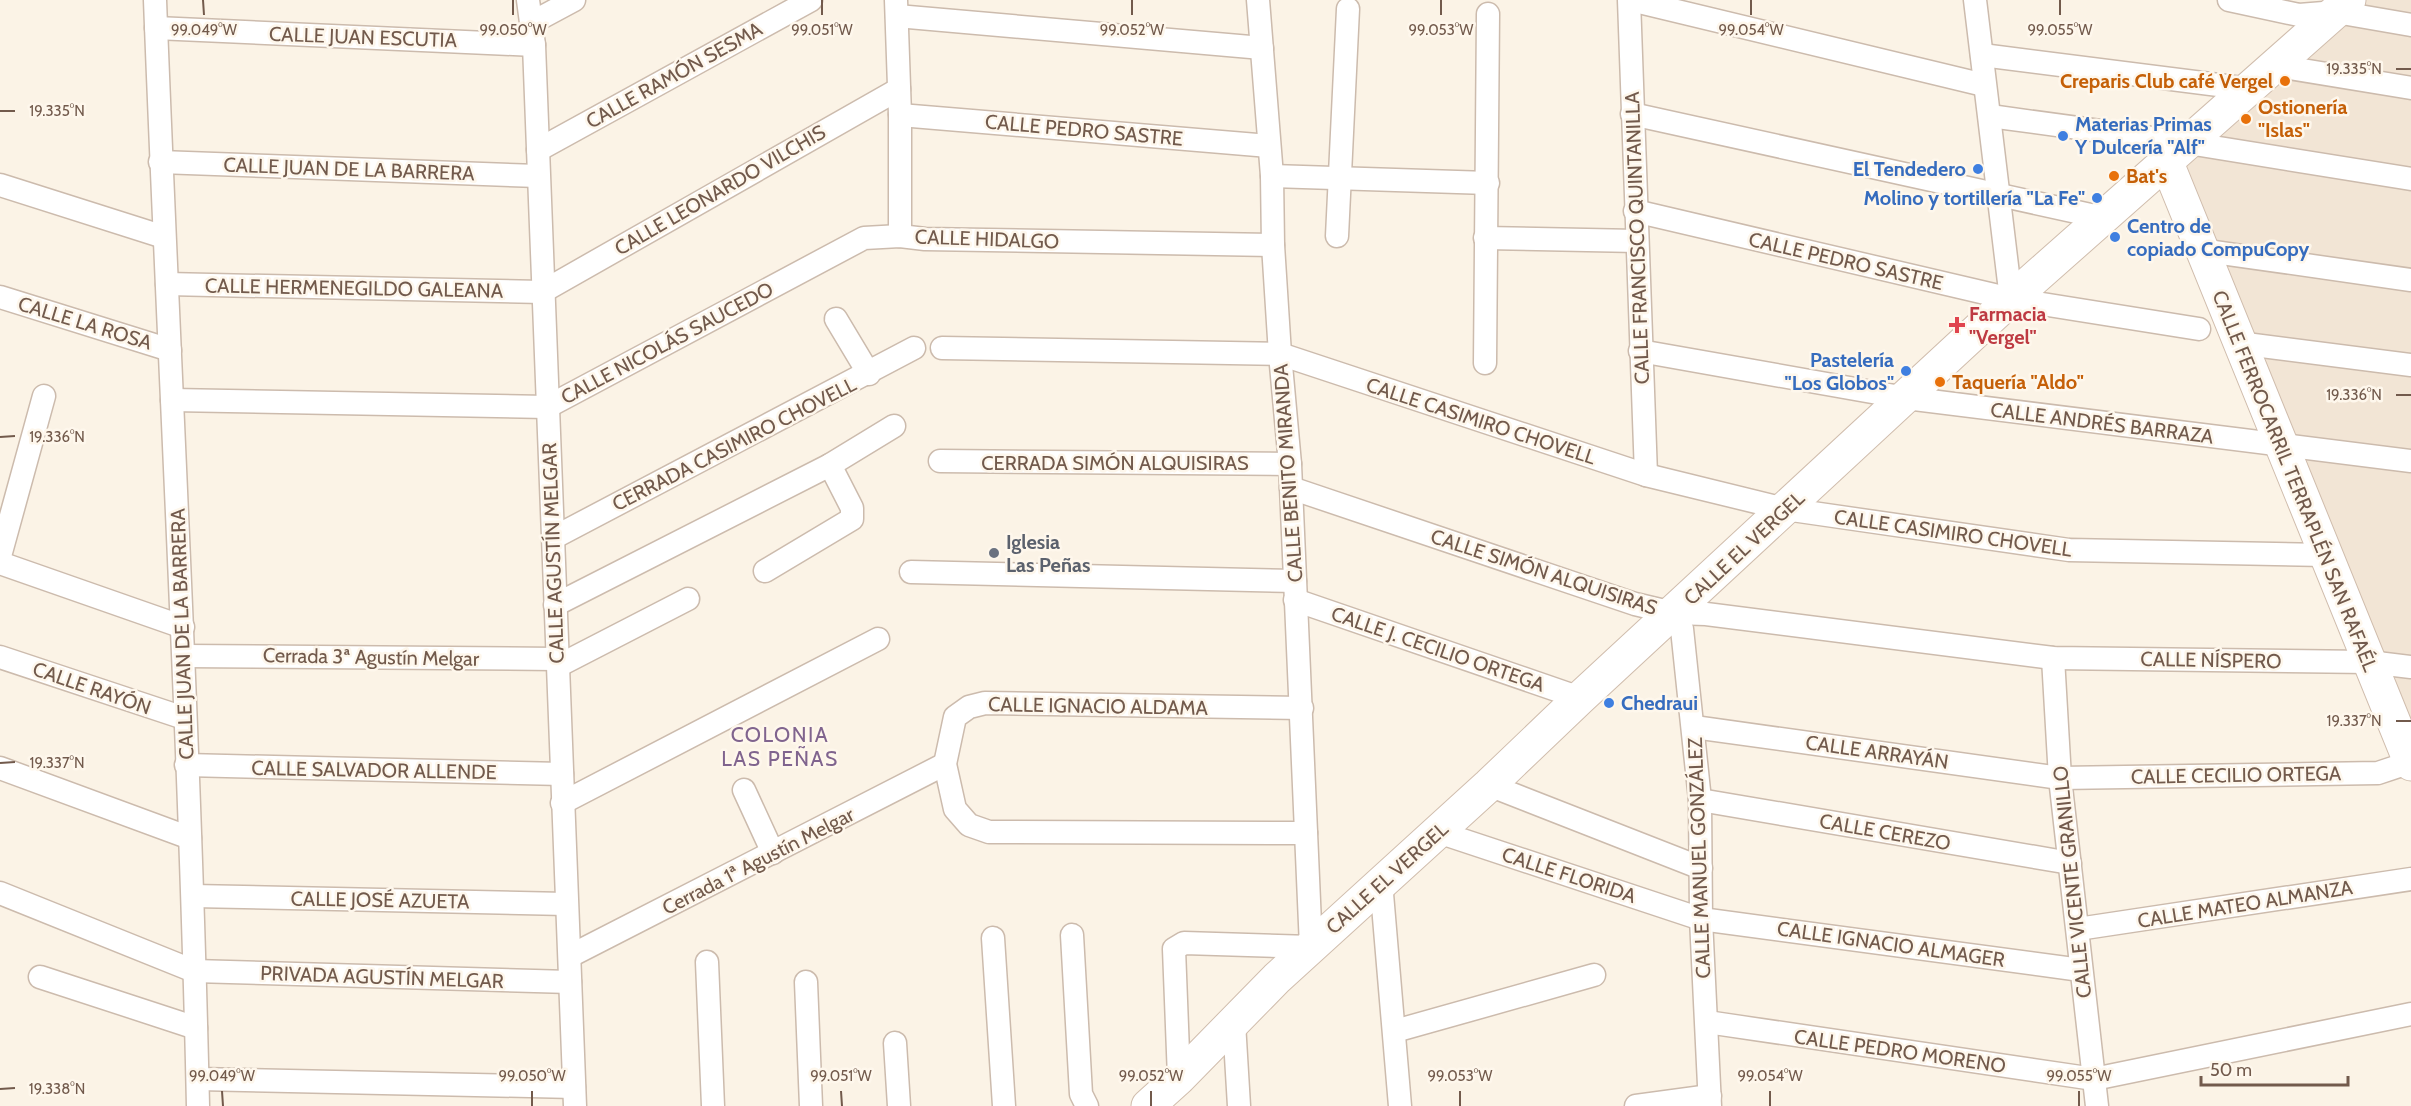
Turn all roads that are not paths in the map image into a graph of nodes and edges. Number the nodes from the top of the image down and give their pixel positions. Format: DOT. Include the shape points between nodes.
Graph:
graph roads {
  1 [pos="155,0"];
  2 [pos="528,0"];
  3 [pos="574,0"];
  4 [pos="811,0"];
  5 [pos="1258,0"];
  6 [pos="1630,0"];
  7 [pos="1975,0"];
  8 [pos="2229,0"];
  9 [pos="2342,6"];
  10 [pos="897,8"];
  11 [pos="1348,9"];
  12 [pos="1488,14"];
  13 [pos="533,22"];
  14 [pos="2411,25"];
  15 [pos="156,28"];
  16 [pos="534,45"];
  17 [pos="1263,48"];
  18 [pos="1982,55"];
  19 [pos="2277,66"];
  20 [pos="1984,85"];
  21 [pos="2411,88"];
  22 [pos="899,89"];
  23 [pos="2250,89"];
  24 [pos="1632,114"];
  25 [pos="900,115"];
  26 [pos="1990,116"];
  27 [pos="1269,146"];
  28 [pos="538,150"];
  29 [pos="2178,153"];
  30 [pos="160,162"];
  31 [pos="538,176"];
  32 [pos="1272,176"];
  33 [pos="1340,178"];
  34 [pos="2411,179"];
  35 [pos="1488,183"];
  36 [pos="0,185"];
  37 [pos="1999,196"];
  38 [pos="1635,211"];
  39 [pos="2104,218"];
  40 [pos="900,236"];
  41 [pos="1337,236"];
  42 [pos="164,237"];
  43 [pos="1485,238"];
  44 [pos="1637,241"];
  45 [pos="1273,245"];
  46 [pos="2200,250"];
  47 [pos="2411,280"];
  48 [pos="166,284"];
  49 [pos="542,292"];
  50 [pos="0,297"];
  51 [pos="2011,299"];
  52 [pos="836,320"];
  53 [pos="2199,329"];
  54 [pos="2238,343"];
  55 [pos="914,348"];
  56 [pos="942,348"];
  57 [pos="170,350"];
  58 [pos="1640,351"];
  59 [pos="1280,354"];
  60 [pos="1485,363"];
  61 [pos="2411,365"];
  62 [pos="869,374"];
  63 [pos="44,396"];
  64 [pos="1906,398"];
  65 [pos="172,400"];
  66 [pos="547,407"];
  67 [pos="894,426"];
  68 [pos="2281,446"];
  69 [pos="2411,460"];
  70 [pos="940,461"];
  71 [pos="1290,464"];
  72 [pos="830,465"];
  73 [pos="1646,476"];
  74 [pos="1291,488"];
  75 [pos="1785,509"];
  76 [pos="554,538"];
  77 [pos="2325,555"];
  78 [pos="0,556"];
  79 [pos="0,562"];
  80 [pos="765,571"];
  81 [pos="911,572"];
  82 [pos="1295,590"];
  83 [pos="688,599"];
  84 [pos="555,605"];
  85 [pos="1673,613"];
  86 [pos="183,627"];
  87 [pos="878,639"];
  88 [pos="184,656"];
  89 [pos="0,657"];
  90 [pos="2053,658"];
  91 [pos="2369,662"];
  92 [pos="557,663"];
  93 [pos="2411,667"];
  94 [pos="1580,698"];
  95 [pos="1302,708"];
  96 [pos="184,718"];
  97 [pos="1694,727"];
  98 [pos="2411,763"];
  99 [pos="186,765"];
  100 [pos="945,765"];
  101 [pos="0,768"];
  102 [pos="562,774"];
  103 [pos="2060,778"];
  104 [pos="1490,785"];
  105 [pos="744,790"];
  106 [pos="1700,800"];
  107 [pos="562,803"];
  108 [pos="1438,831"];
  109 [pos="1306,833"];
  110 [pos="189,838"];
  111 [pos="773,853"];
  112 [pos="2070,863"];
  113 [pos="1701,868"];
  114 [pos="2411,879"];
  115 [pos="1381,882"];
  116 [pos="0,893"];
  117 [pos="193,896"];
  118 [pos="566,904"];
  119 [pos="1701,919"];
  120 [pos="2078,929"];
  121 [pos="1072,935"];
  122 [pos="993,938"];
  123 [pos="1311,947"];
  124 [pos="570,956"];
  125 [pos="707,962"];
  126 [pos="2081,970"];
  127 [pos="194,971"];
  128 [pos="1594,975"];
  129 [pos="40,977"];
  130 [pos="570,982"];
  131 [pos="806,982"];
  132 [pos="2411,1014"];
  133 [pos="1707,1022"];
  134 [pos="1234,1023"];
  135 [pos="196,1028"];
  136 [pos="1395,1031"];
  137 [pos="895,1043"];
  138 [pos="198,1079"];
  139 [pos="2094,1079"];
  140 [pos="1164,1095"];
  141 [pos="574,1096"];
  142 [pos="1710,1101"];
  143 [pos="198,1106"];
  144 [pos="713,1106"];
  145 [pos="811,1106"];
  146 [pos="899,1106"];
  147 [pos="1004,1106"];
  148 [pos="1087,1106"];
  149 [pos="1239,1106"];
  150 [pos="1400,1106"];
  151 [pos="1636,1106"];
  152 [pos="2097,1106"];
  1 -- 15 [label="street, CALLE JUAN DE LA BARRERA"];
  2 -- 13 [label="street, CALLE AGUSTÍN MELGAR"];
  3 -- 13 [label="street"];
  4 -- 28 [label="street, CALLE RAMÓN SESMA"];
  5 -- 17 [label="street, CALLE BENITO MIRANDA"];
  6 -- 20 [label="street"];
  6 -- 24 [label="street, CALLE FRANCISCO QUINTANILLA"];
  7 -- 18 [label="street"];
  8 -- 9 [label="street" via="2299,15"];
  9 -- 14 [label="street"];
  9 -- 19 [label="street, CALLE EL VERGEL"];
  10 -- 17 [label="street"];
  10 -- 22 [label="street, CALLE HIDALGO"];
  11 -- 33 [label="street"];
  12 -- 35 [label="street"];
  13 -- 16 [label="street, CALLE AGUSTÍN MELGAR"];
  15 -- 16 [label="street, CALLE JUAN ESCUTIA"];
  15 -- 30 [label="street, CALLE JUAN DE LA BARRERA"];
  16 -- 28 [label="street, CALLE AGUSTÍN MELGAR"];
  17 -- 27 [label="street, CALLE BENITO MIRANDA"];
  18 -- 20 [label="street"];
  18 -- 23 [label="street"];
  19 -- 21 [label="street"];
  19 -- 23 [label="street, CALLE EL VERGEL"];
  20 -- 26 [label="street"];
  22 -- 25 [label="street, CALLE HIDALGO"];
  22 -- 49 [label="street, CALLE LEONARDO VILCHIS"];
  23 -- 29 [label="street, CALLE EL VERGEL"];
  24 -- 37 [label="street"];
  24 -- 38 [label="street, CALLE FRANCISCO QUINTANILLA"];
  25 -- 27 [label="street, CALLE PEDRO SASTRE"];
  25 -- 40 [label="street, CALLE HIDALGO"];
  26 -- 29 [label="street"];
  26 -- 37 [label="street"];
  27 -- 32 [label="street, CALLE BENITO MIRANDA"];
  28 -- 31 [label="street, CALLE AGUSTÍN MELGAR"];
  29 -- 34 [label="street"];
  29 -- 39 [label="street, CALLE EL VERGEL"];
  29 -- 46 [label="street, CALLE FERROCARRIL TERRAPLÉN SAN RAFAÉL"];
  30 -- 31 [label="street, CALLE JUAN DE LA BARRERA"];
  30 -- 42 [label="street, CALLE JUAN DE LA BARRERA"];
  31 -- 49 [label="street, CALLE AGUSTÍN MELGAR"];
  32 -- 33 [label="street"];
  32 -- 45 [label="street, CALLE BENITO MIRANDA"];
  33 -- 35 [label="street"];
  33 -- 41 [label="street"];
  35 -- 43 [label="street"];
  36 -- 42 [label="street"];
  37 -- 39 [label="street"];
  37 -- 51 [label="street"];
  38 -- 44 [label="street, CALLE FRANCISCO QUINTANILLA"];
  38 -- 51 [label="street, CALLE PEDRO SASTRE"];
  39 -- 51 [label="street, CALLE EL VERGEL"];
  40 -- 45 [label="street, CALLE HIDALGO"];
  40 -- 66 [label="street, CALLE NICOLÁS SAUCEDO" via="864,238"];
  42 -- 48 [label="street, CALLE JUAN DE LA BARRERA"];
  43 -- 44 [label="street"];
  43 -- 60 [label="street"];
  44 -- 58 [label="street, CALLE FRANCISCO QUINTANILLA"];
  45 -- 59 [label="street, CALLE BENITO MIRANDA"];
  46 -- 47 [label="street"];
  46 -- 54 [label="street, CALLE FERROCARRIL TERRAPLÉN SAN RAFAÉL"];
  48 -- 49 [label="street, CALLE HERMENEGILDO GALEANA"];
  48 -- 57 [label="street, CALLE JUAN DE LA BARRERA"];
  49 -- 66 [label="street, CALLE AGUSTÍN MELGAR"];
  50 -- 57 [label="street, CALLE LA ROSA"];
  51 -- 53 [label="street, CALLE PEDRO SASTRE"];
  51 -- 64 [label="street, CALLE EL VERGEL"];
  52 -- 62 [label="street"];
  54 -- 61 [label="street"];
  54 -- 68 [label="street, CALLE FERROCARRIL TERRAPLÉN SAN RAFAÉL"];
  55 -- 62 [label="street, CERRADA CASIMIRO CHOVELL"];
  56 -- 59 [label="street"];
  57 -- 65 [label="street, CALLE JUAN DE LA BARRERA"];
  58 -- 64 [label="street, CALLE ANDRÉS BARRAZA"];
  58 -- 73 [label="street, CALLE FRANCISCO QUINTANILLA"];
  59 -- 71 [label="street, CALLE BENITO MIRANDA"];
  59 -- 73 [label="street, CALLE CASIMIRO CHOVELL"];
  62 -- 76 [label="street, CERRADA CASIMIRO CHOVELL"];
  63 -- 78 [label="street"];
  64 -- 68 [label="street, CALLE ANDRÉS BARRAZA"];
  64 -- 75 [label="street, CALLE EL VERGEL"];
  65 -- 66 [label="street, CALLE NICOLÁS SAUCEDO"];
  65 -- 86 [label="street, CALLE JUAN DE LA BARRERA"];
  66 -- 76 [label="street, CALLE AGUSTÍN MELGAR"];
  67 -- 72 [label="street"];
  68 -- 69 [label="street, CALLE ANDRÉS BARRAZA"];
  68 -- 77 [label="street, CALLE FERROCARRIL TERRAPLÉN SAN RAFAÉL"];
  70 -- 71 [label="street, CERRADA SIMÓN ALQUISIRAS"];
  71 -- 74 [label="street, CALLE BENITO MIRANDA"];
  72 -- 80 [label="street" via="852,508 852,519"];
  72 -- 84 [label="street"];
  73 -- 75 [label="street, CALLE CASIMIRO CHOVELL"];
  74 -- 82 [label="street, CALLE BENITO MIRANDA"];
  74 -- 85 [label="street, CALLE SIMÓN ALQUISIRAS" via="1635,604"];
  75 -- 77 [label="street, CALLE CASIMIRO CHOVELL" via="2069,550"];
  75 -- 85 [label="street, CALLE EL VERGEL"];
  76 -- 84 [label="street, CALLE AGUSTÍN MELGAR"];
  77 -- 91 [label="street, CALLE FERROCARRIL TERRAPLÉN SAN RAFAÉL"];
  79 -- 86 [label="street"];
  81 -- 82 [label="street, CALLE J. CECILIO ORTEGA"];
  82 -- 94 [label="street, CALLE J. CECILIO ORTEGA"];
  82 -- 95 [label="street, CALLE BENITO MIRANDA"];
  83 -- 92 [label="street, Cerrada 3ª Agustín Melgar"];
  84 -- 92 [label="street, CALLE AGUSTÍN MELGAR"];
  85 -- 90 [label="street, CALLE SIMÓN ALQUISIRAS"];
  85 -- 94 [label="street, CALLE EL VERGEL"];
  85 -- 97 [label="street, CALLE MANUEL GONZÁLEZ" via="1682,629"];
  86 -- 88 [label="street, CALLE JUAN DE LA BARRERA"];
  87 -- 107 [label="street"];
  88 -- 92 [label="street, Cerrada 3ª Agustín Melgar"];
  88 -- 96 [label="street, CALLE JUAN DE LA BARRERA"];
  89 -- 96 [label="street, CALLE RAYÓN"];
  90 -- 91 [label="street, CALLE NÍSPERO"];
  90 -- 103 [label="street, CALLE VICENTE GRANILLO"];
  91 -- 93 [label="street, CALLE NÍSPERO"];
  91 -- 98 [label="street, CALLE FERROCARRIL TERRAPLÉN SAN RAFAÉL"];
  92 -- 102 [label="street, CALLE AGUSTÍN MELGAR"];
  94 -- 104 [label="street, CALLE EL VERGEL"];
  95 -- 100 [label="street, CALLE IGNACIO ALDAMA" via="985,703 969,707 955,717"];
  95 -- 109 [label="street, CALLE BENITO MIRANDA"];
  96 -- 99 [label="street, CALLE JUAN DE LA BARRERA"];
  97 -- 103 [label="street, CALLE ARRAYÁN"];
  97 -- 106 [label="street, CALLE MANUEL GONZÁLEZ"];
  98 -- 103 [label="street, CALLE CECILIO ORTEGA" via="2378,773"];
  99 -- 102 [label="street, CALLE SALVADOR ALLENDE"];
  99 -- 110 [label="street, CALLE JUAN DE LA BARRERA"];
  100 -- 109 [label="street, CALLE IGNACIO ALDAMA" via="956,809 969,825 989,832"];
  100 -- 111 [label="street, Cerrada 1ª Agustín Melgar"];
  101 -- 110 [label="street"];
  102 -- 107 [label="street, CALLE AGUSTÍN MELGAR"];
  103 -- 112 [label="street, CALLE VICENTE GRANILLO"];
  104 -- 108 [label="street, CALLE EL VERGEL"];
  104 -- 113 [label="street"];
  105 -- 111 [label="street"];
  106 -- 112 [label="street, CALLE CEREZO"];
  106 -- 113 [label="street, CALLE MANUEL GONZÁLEZ"];
  107 -- 118 [label="street, CALLE AGUSTÍN MELGAR"];
  108 -- 115 [label="street, CALLE EL VERGEL"];
  108 -- 119 [label="street, CALLE FLORIDA"];
  109 -- 123 [label="street, CALLE BENITO MIRANDA"];
  110 -- 117 [label="street, CALLE JUAN DE LA BARRERA"];
  111 -- 124 [label="street, Cerrada 1ª Agustín Melgar"];
  112 -- 120 [label="street, CALLE VICENTE GRANILLO"];
  113 -- 119 [label="street, CALLE MANUEL GONZÁLEZ"];
  114 -- 120 [label="street, CALLE MATEO ALMANZA"];
  115 -- 123 [label="street, CALLE EL VERGEL"];
  115 -- 136 [label="street"];
  116 -- 127 [label="street"];
  117 -- 118 [label="street, CALLE JOSÉ AZUETA"];
  117 -- 127 [label="street, CALLE JUAN DE LA BARRERA"];
  118 -- 124 [label="street, CALLE AGUSTÍN MELGAR"];
  119 -- 126 [label="street, CALLE IGNACIO ALMAGER"];
  119 -- 133 [label="street, CALLE MANUEL GONZÁLEZ"];
  120 -- 126 [label="street, CALLE VICENTE GRANILLO"];
  121 -- 148 [label="street" via="1081,1094"];
  122 -- 147 [label="street"];
  123 -- 134 [label="street, CALLE EL VERGEL"];
  123 -- 140 [label="street" via="1184,943 1174,949"];
  124 -- 130 [label="street, CALLE AGUSTÍN MELGAR"];
  125 -- 144 [label="street"];
  126 -- 139 [label="street, CALLE VICENTE GRANILLO"];
  127 -- 130 [label="street, PRIVADA AGUSTÍN MELGAR"];
  127 -- 135 [label="street, CALLE JUAN DE LA BARRERA"];
  128 -- 136 [label="street"];
  129 -- 135 [label="street"];
  130 -- 141 [label="street, CALLE AGUSTÍN MELGAR"];
  131 -- 145 [label="street"];
  132 -- 139 [label="street, CALLE PEDRO MORENO"];
  133 -- 139 [label="street, CALLE PEDRO MORENO"];
  133 -- 142 [label="street, CALLE MANUEL GONZÁLEZ"];
  134 -- 140 [label="street, CALLE EL VERGEL"];
  134 -- 149 [label="street"];
  135 -- 138 [label="street, CALLE JUAN DE LA BARRERA"];
  136 -- 150 [label="street"];
  137 -- 146 [label="street"];
  138 -- 141 [label="street"];
  138 -- 143 [label="street, CALLE JUAN DE LA BARRERA"];
  139 -- 152 [label="street, CALLE VICENTE GRANILLO"];
  142 -- 151 [label="street"];
}
